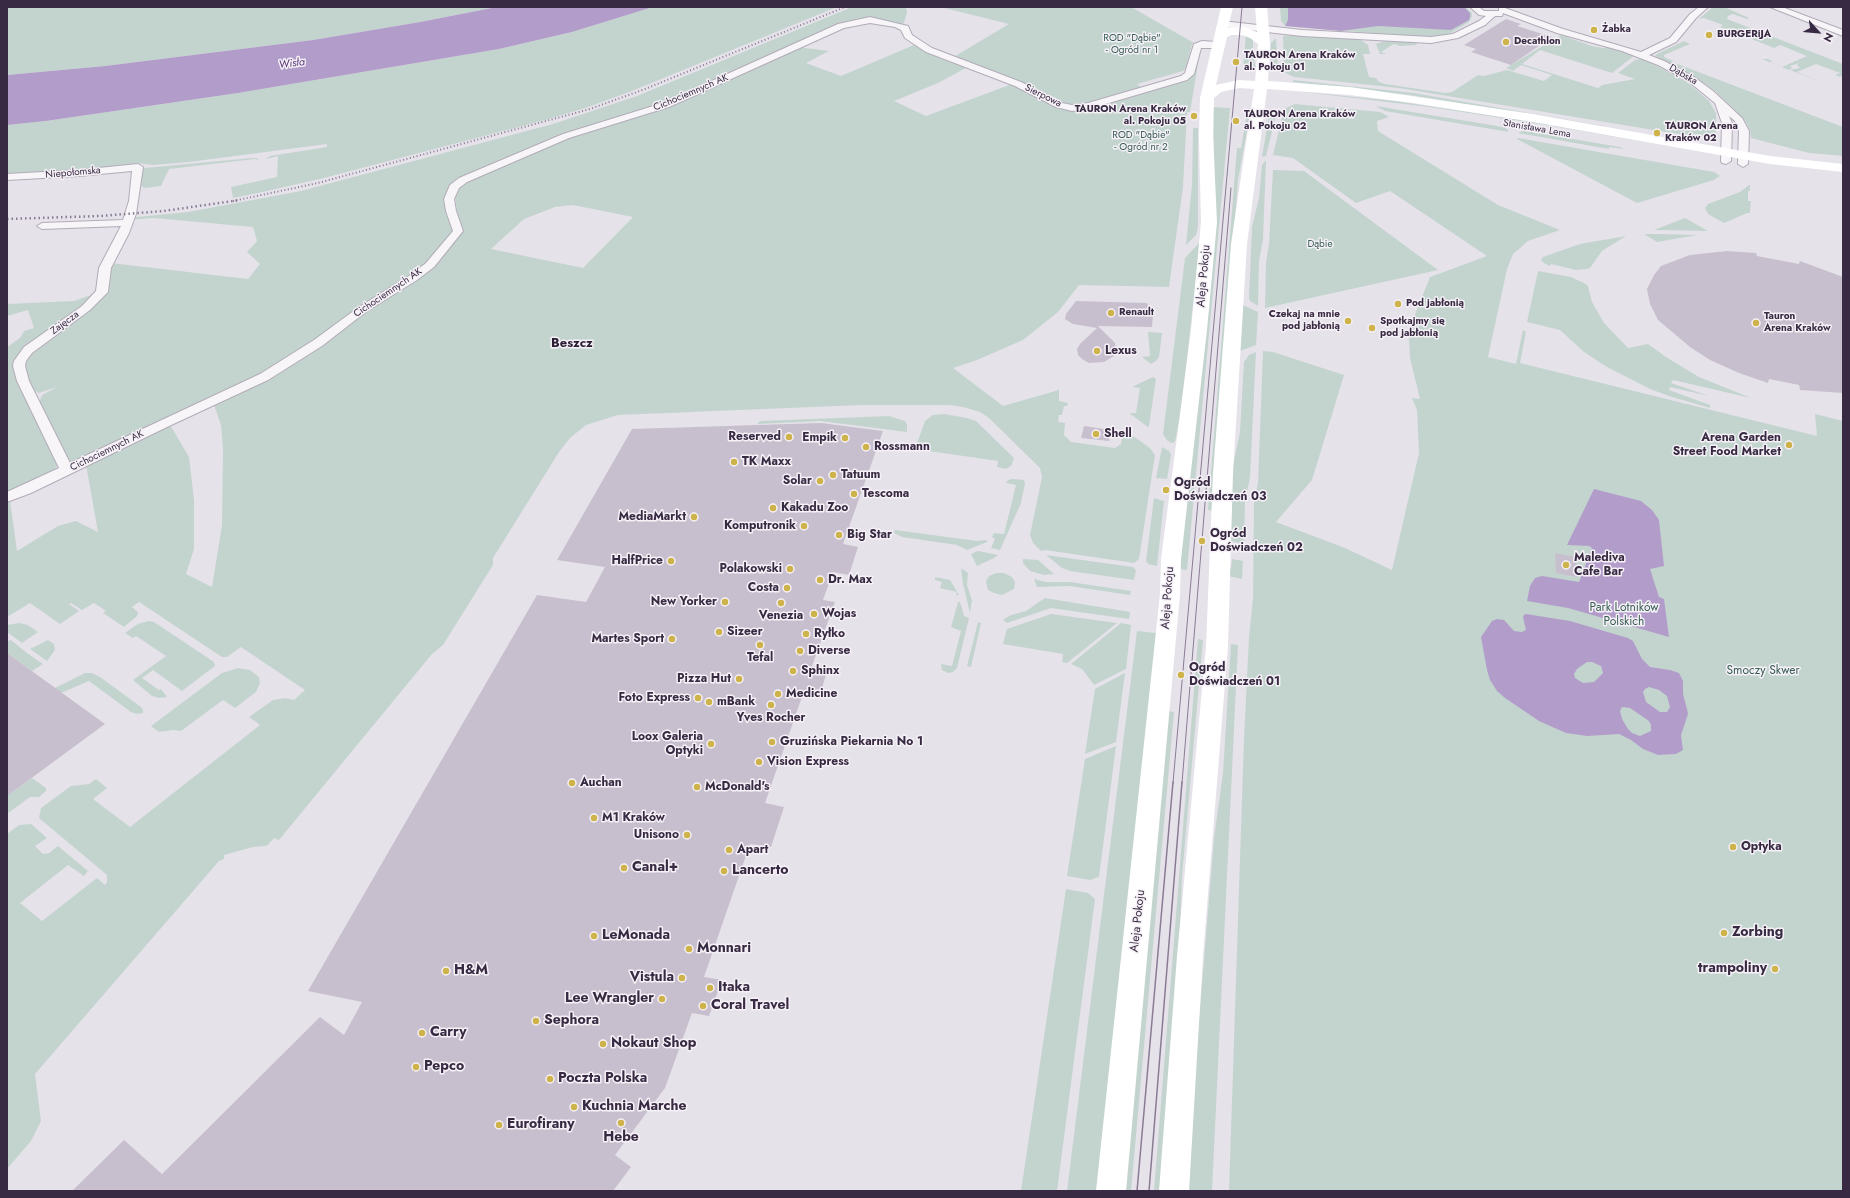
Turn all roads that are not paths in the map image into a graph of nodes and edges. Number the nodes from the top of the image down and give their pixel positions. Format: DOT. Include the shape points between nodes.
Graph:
graph roads {
  1 [pos="1227,7"];
  2 [pos="1704,7"];
  3 [pos="1774,7"];
  4 [pos="1476,9"];
  5 [pos="1498,11"];
  6 [pos="1262,18"];
  7 [pos="905,28"];
  8 [pos="1469,29"];
  9 [pos="1302,33"];
  10 [pos="1843,33"];
  11 [pos="1220,35"];
  12 [pos="1264,44"];
  13 [pos="1642,55"];
  14 [pos="1212,72"];
  15 [pos="1230,86"];
  16 [pos="1261,88"];
  17 [pos="1207,98"];
  18 [pos="1720,102"];
  19 [pos="1726,156"];
  20 [pos="1743,160"];
  21 [pos="138,167"];
  22 [pos="1843,168"];
  23 [pos="7,177"];
  24 [pos="1843,178"];
  25 [pos="127,223"];
  26 [pos="42,226"];
  27 [pos="67,471"];
  28 [pos="7,497"];
  29 [pos="1111,1191"];
  30 [pos="1174,1191"];
  1 -- 11 [label="main road, Aleja Pokoju"];
  2 -- 13 [label="street" via="1673,40"];
  3 -- 10 [label="street"];
  4 -- 5 [label="street, Dąbska"];
  4 -- 8 [label="street" via="1479,14"];
  5 -- 8 [label="street"];
  5 -- 13 [label="street, Dąbska"];
  6 -- 9 [label="street"];
  6 -- 11 [label="street"];
  6 -- 12 [label="main road"];
  7 -- 11 [label="street, Sierpowa" via="908,36 929,50 1025,87 1059,105 1072,108 1089,106 1184,78 1189,74 1197,46"];
  7 -- 27 [label="street, Cichociemnych AK" via="875,20 846,24 666,105 566,136 469,177 454,187 450,196 450,211 458,231 430,264 413,278 264,377"];
  8 -- 9 [label="street" via="1453,37 1431,40"];
  9 -- 12 [label="street" via="1280,34"];
  11 -- 12 [label="main road" via="1229,31 1244,31 1254,35"];
  11 -- 14 [label="main road, Aleja Pokoju"];
  12 -- 16 [label="main road"];
  13 -- 18 [label="street, Dąbska" via="1685,75"];
  14 -- 15 [label="main road"];
  14 -- 17 [label="main road, Aleja Pokoju"];
  15 -- 16 [label="main road, Stanisława Lema"];
  15 -- 17 [label="main road, Stanisława Lema" via="1214,90"];
  16 -- 19 [label="main road, Stanisława Lema" via="1339,90 1413,99"];
  16 -- 30 [label="main road" via="1239,244 1223,473 1216,646 1191,942"];
  17 -- 29 [label="main road, Aleja Pokoju" via="1209,222 1199,330 1171,559 1169,608"];
  18 -- 19 [label="street, Dąbska" via="1727,123"];
  18 -- 20 [label="street, Dąbska" via="1742,125"];
  19 -- 20 [label="main road, Stanisława Lema"];
  20 -- 22 [label="main road, Stanisława Lema"];
  20 -- 24 [label="main road, Stanisława Lema" via="1793,172"];
  21 -- 23 [label="street, Niepołomska"];
  21 -- 25 [label="street, Zajęcza" via="134,201"];
  25 -- 26 [label="street"];
  25 -- 27 [label="street, Zajęcza" via="105,268 103,287 98,297 28,350 20,361 23,381"];
  27 -- 28 [label="street, Cichociemnych AK"];
}
